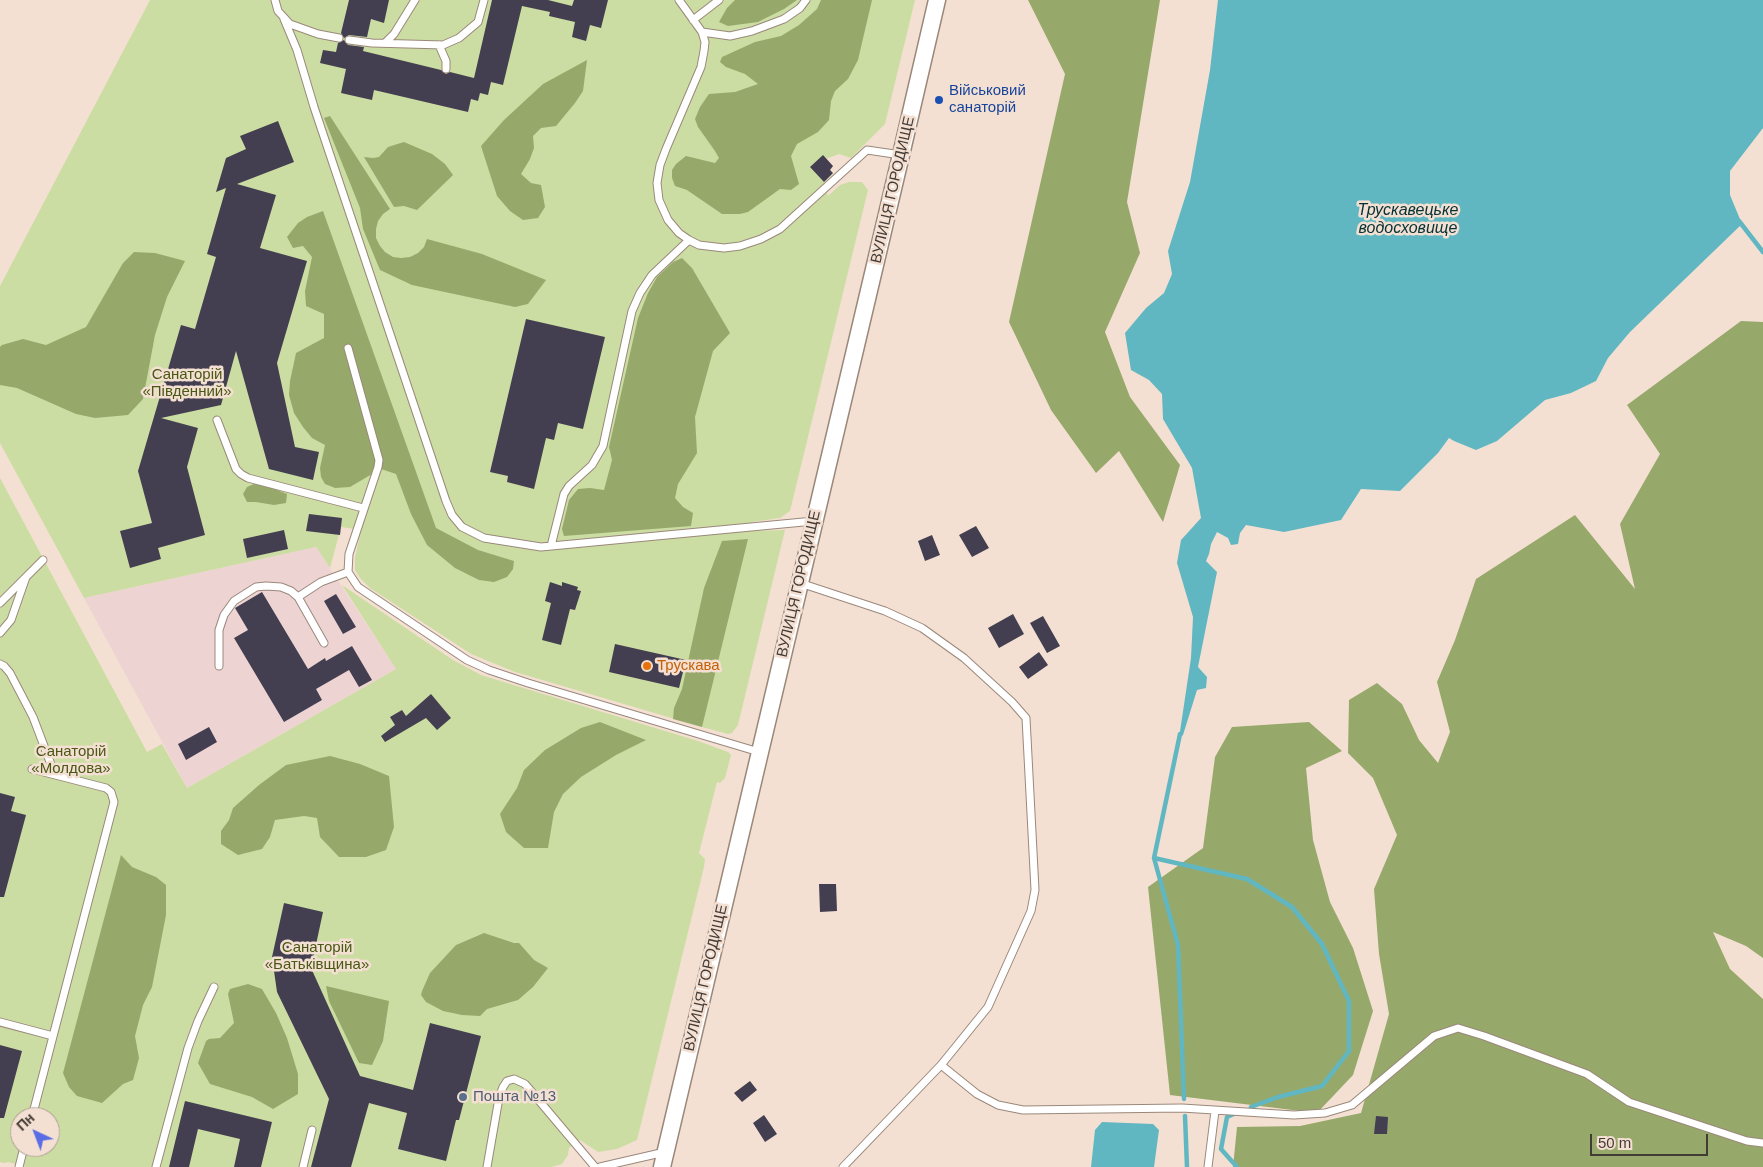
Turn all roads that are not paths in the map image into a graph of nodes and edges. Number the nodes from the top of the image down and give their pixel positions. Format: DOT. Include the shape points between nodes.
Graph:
graph roads {
  1 [pos="275,0"];
  2 [pos="415,0"];
  3 [pos="484,0"];
  4 [pos="678,0"];
  5 [pos="719,0"];
  6 [pos="806,0"];
  7 [pos="937,0"];
  8 [pos="284,19"];
  9 [pos="693,20"];
  10 [pos="702,32"];
  11 [pos="340,38"];
  12 [pos="349,40"];
  13 [pos="385,44"];
  14 [pos="439,45"];
  15 [pos="446,69"];
  16 [pos="901,155"];
  17 [pos="689,240"];
  18 [pos="348,348"];
  19 [pos="218,420"];
  20 [pos="363,508"];
  21 [pos="814,522"];
  22 [pos="551,546"];
  23 [pos="43,560"];
  24 [pos="348,572"];
  25 [pos="26,577"];
  26 [pos="800,583"];
  27 [pos="298,597"];
  28 [pos="0,603"];
  29 [pos="0,633"];
  30 [pos="324,644"];
  31 [pos="0,664"];
  32 [pos="219,666"];
  33 [pos="759,752"];
  34 [pos="32,769"];
  35 [pos="55,775"];
  36 [pos="214,987"];
  37 [pos="0,1022"];
  38 [pos="53,1036"];
  39 [pos="941,1065"];
  40 [pos="35,1107"];
  41 [pos="1214,1111"];
  42 [pos="312,1130"];
  43 [pos="1763,1143"];
  44 [pos="663,1159"];
  45 [pos="156,1167"];
  46 [pos="303,1167"];
  47 [pos="487,1167"];
  48 [pos="595,1167"];
  49 [pos="600,1167"];
  50 [pos="843,1167"];
  51 [pos="1208,1167"];
  1 -- 8 [label="lane"];
  2 -- 13 [label="lane"];
  3 -- 14 [label="lane" via="478,22 459,38"];
  4 -- 9 [label="lane"];
  5 -- 9 [label="lane"];
  6 -- 10 [label="lane" via="784,18 752,31 730,36"];
  7 -- 16 [label="street, ВУЛИЦЯ ГОРОДИЩЕ"];
  8 -- 11 [label="lane" via="300,29"];
  8 -- 22 [label="lane" via="452,515 462,527 484,538 521,545"];
  9 -- 10 [label="lane"];
  10 -- 17 [label="lane" via="705,42 701,67 666,149 657,183 659,200 668,220"];
  12 -- 13 [label="lane"];
  13 -- 14 [label="lane"];
  14 -- 15 [label="lane"];
  16 -- 17 [label="lane" via="867,150 780,229 761,239 724,248 699,245"];
  16 -- 21 [label="street, ВУЛИЦЯ ГОРОДИЩЕ"];
  17 -- 22 [label="lane" via="652,274 640,293 632,312 602,446 592,465 564,494"];
  18 -- 20 [label="lane" via="379,460"];
  19 -- 20 [label="lane" via="236,469 241,474"];
  20 -- 24 [label="lane" via="348,554"];
  21 -- 22 [label="lane"];
  21 -- 26 [label="street, ВУЛИЦЯ ГОРОДИЩЕ"];
  23 -- 25 [label="lane"];
  24 -- 27 [label="lane" via="321,582"];
  24 -- 33 [label="lane" via="358,587 482,667"];
  25 -- 28 [label="lane"];
  25 -- 29 [label="lane" via="12,620"];
  26 -- 33 [label="street, ВУЛИЦЯ ГОРОДИЩЕ"];
  26 -- 39 [label="lane" via="885,611 922,628 964,658 1026,718 1035,890 1031,912 988,1007"];
  27 -- 30 [label="lane"];
  27 -- 32 [label="lane" via="292,591 266,586 234,601 219,630"];
  31 -- 35 [label="lane" via="10,673 33,717"];
  33 -- 44 [label="street, ВУЛИЦЯ ГОРОДИЩЕ"];
  34 -- 35 [label="lane"];
  35 -- 38 [label="lane" via="106,788 112,792 114,802"];
  36 -- 45 [label="lane" via="188,1048"];
  37 -- 38 [label="lane"];
  38 -- 40 [label="lane"];
  39 -- 41 [label="lane" via="977,1094 998,1105 1023,1110 1182,1108"];
  39 -- 50 [label="lane"];
  41 -- 43 [label="lane" via="1294,1116 1325,1113 1352,1105 1434,1036 1458,1028 1587,1074 1629,1102 1747,1141"];
  41 -- 51 [label="lane"];
  42 -- 46 [label="lane"];
  44 -- 49 [label="lane"];
  47 -- 48 [label="lane" via="502,1087 514,1079 525,1084"];
}
